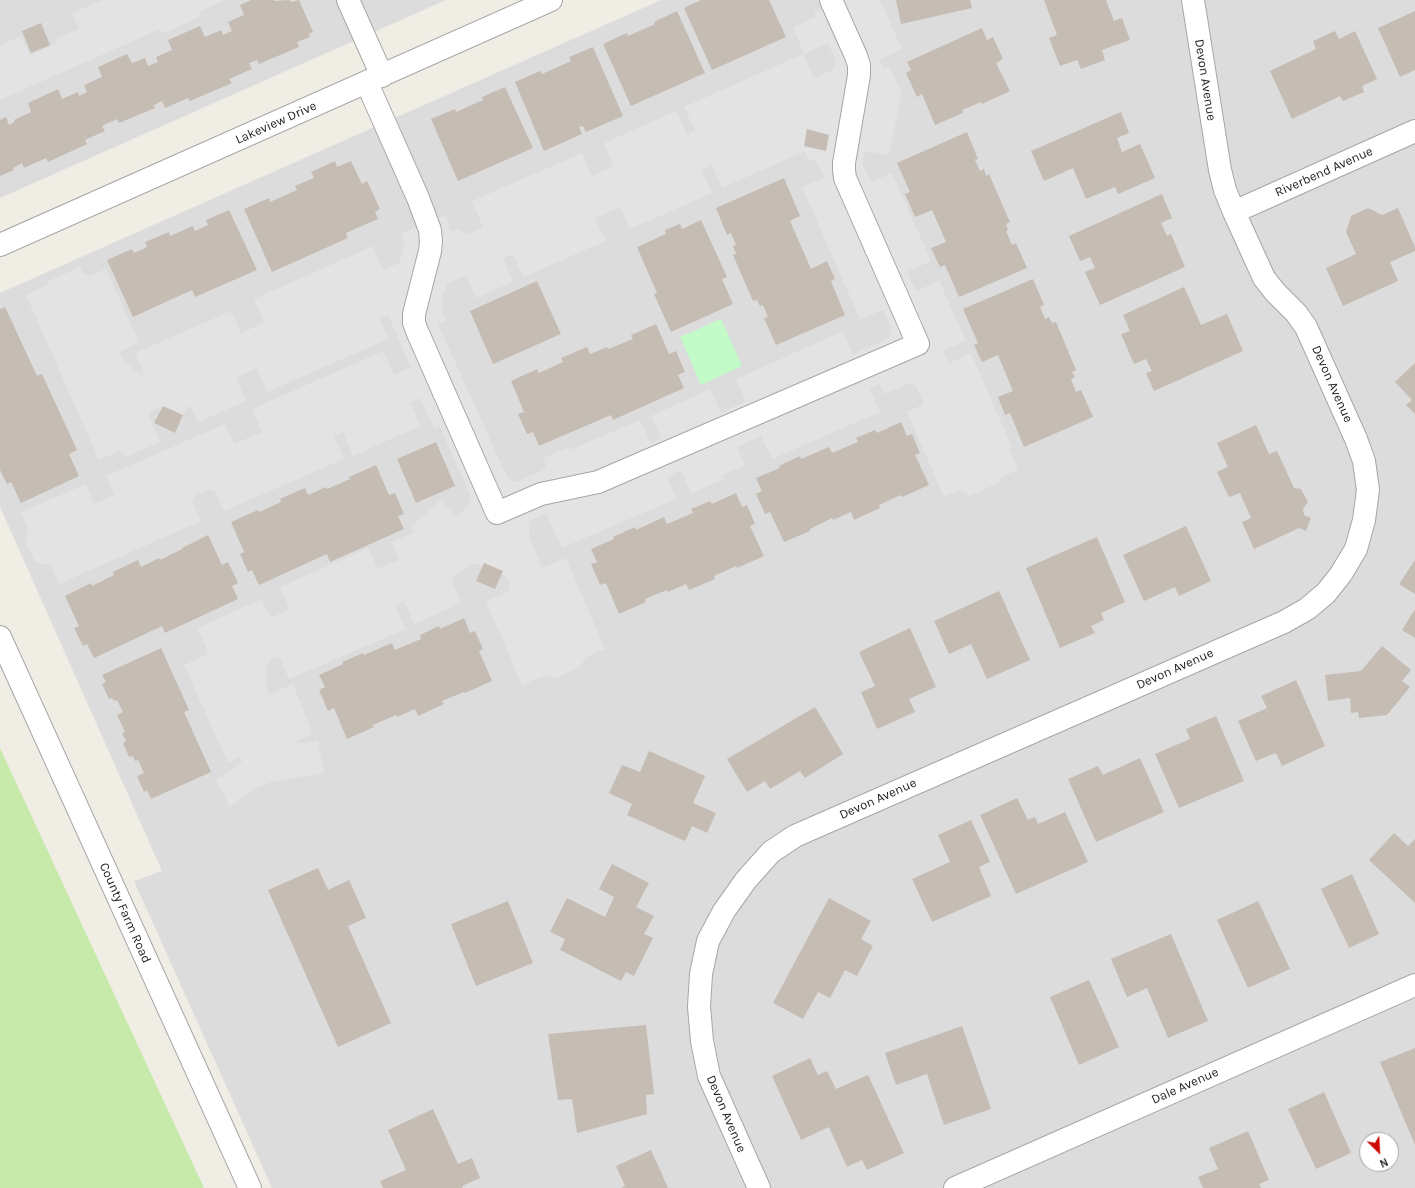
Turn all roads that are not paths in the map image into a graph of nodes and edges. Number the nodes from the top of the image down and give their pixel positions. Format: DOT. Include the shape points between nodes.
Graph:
graph roads {
  1 [pos="348,0"];
  2 [pos="551,0"];
  3 [pos="831,0"];
  4 [pos="1193,0"];
  5 [pos="374,79"];
  6 [pos="1415,132"];
  7 [pos="1234,212"];
  8 [pos="0,245"];
  9 [pos="0,637"];
  10 [pos="1415,985"];
  11 [pos="250,1188"];
  12 [pos="758,1188"];
  13 [pos="955,1188"];
  1 -- 5 [label="street"];
  2 -- 5 [label="street, Lakeview Drive"];
  3 -- 5 [label="street" via="859,65 844,163 845,178 918,344 598,482 541,494 497,513 414,323 430,251 430,230"];
  4 -- 7 [label="street, Devon Avenue" via="1220,170"];
  5 -- 8 [label="street, Lakeview Drive"];
  6 -- 7 [label="street, Riverbend Avenue"];
  7 -- 12 [label="street, Devon Avenue" via="1264,278 1296,312 1306,327 1364,461 1368,490 1364,520 1356,549 1326,593 1307,609 1284,622 795,836 771,852 746,880 724,911 708,941 701,974 699,1007 709,1076"];
  9 -- 11 [label="street, County Farm Road"];
  10 -- 13 [label="street, Dale Avenue"];
}
